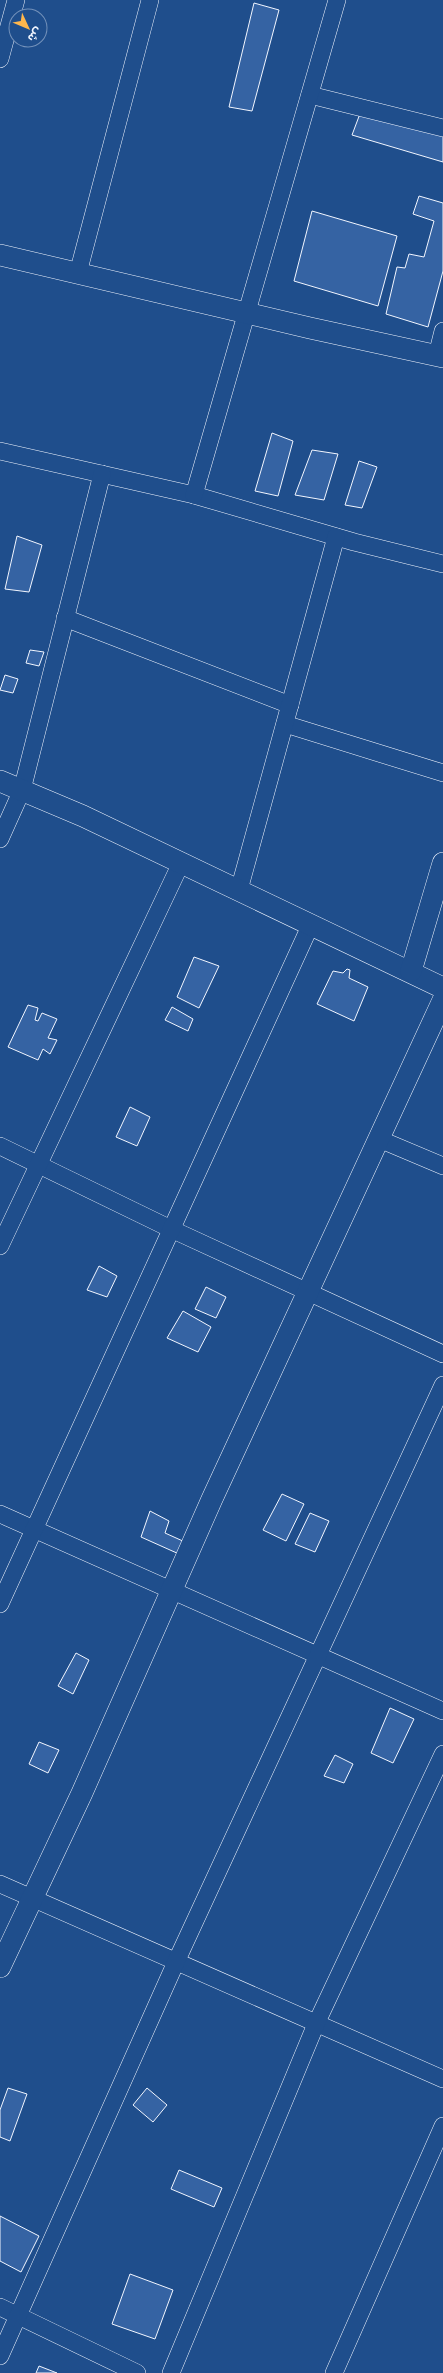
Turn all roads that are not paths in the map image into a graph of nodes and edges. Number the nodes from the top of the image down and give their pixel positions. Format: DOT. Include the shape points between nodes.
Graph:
graph roads {
  1 [pos="16,0"];
  2 [pos="150,0"];
  3 [pos="338,0"];
  4 [pos="0,59"];
  5 [pos="310,95"];
  6 [pos="443,128"];
  7 [pos="0,255"];
  8 [pos="78,273"];
  9 [pos="248,313"];
  10 [pos="443,331"];
  11 [pos="440,356"];
  12 [pos="0,451"];
  13 [pos="102,474"];
  14 [pos="194,495"];
  15 [pos="336,537"];
  16 [pos="443,564"];
  17 [pos="66,618"];
  18 [pos="290,705"];
  19 [pos="285,724"];
  20 [pos="443,773"];
  21 [pos="0,781"];
  22 [pos="22,790"];
  23 [pos="0,839"];
  24 [pos="181,863"];
  25 [pos="443,863"];
  26 [pos="239,890"];
  27 [pos="311,924"];
  28 [pos="411,971"];
  29 [pos="443,988"];
  30 [pos="443,1000"];
  31 [pos="379,1139"];
  32 [pos="0,1146"];
  33 [pos="38,1165"];
  34 [pos="443,1166"];
  35 [pos="171,1229"];
  36 [pos="0,1246"];
  37 [pos="307,1293"];
  38 [pos="443,1354"];
  39 [pos="443,1384"];
  40 [pos="0,1514"];
  41 [pos="33,1529"];
  42 [pos="172,1591"];
  43 [pos="0,1604"];
  44 [pos="316,1655"];
  45 [pos="443,1712"];
  46 [pos="443,1754"];
  47 [pos="0,1884"];
  48 [pos="32,1899"];
  49 [pos="176,1962"];
  50 [pos="0,1967"];
  51 [pos="316,2024"];
  52 [pos="443,2079"];
  53 [pos="443,2126"];
  54 [pos="0,2307"];
  55 [pos="19,2316"];
  56 [pos="0,2356"];
  57 [pos="137,2373"];
  58 [pos="171,2373"];
  59 [pos="334,2373"];
  1 -- 4 [label="street"];
  2 -- 8 [label="street"];
  3 -- 5 [label="street"];
  5 -- 6 [label="street"];
  5 -- 9 [label="street"];
  7 -- 8 [label="street"];
  8 -- 9 [label="street"];
  9 -- 11 [label="street"];
  9 -- 14 [label="street"];
  10 -- 11 [label="street"];
  12 -- 13 [label="street"];
  13 -- 14 [label="street"];
  13 -- 17 [label="street"];
  14 -- 15 [label="street"];
  15 -- 16 [label="street"];
  15 -- 18 [label="street"];
  17 -- 18 [label="street"];
  17 -- 22 [label="street"];
  18 -- 19 [label="street"];
  19 -- 20 [label="street"];
  19 -- 26 [label="street"];
  21 -- 22 [label="street"];
  22 -- 23 [label="street"];
  22 -- 24 [label="street"];
  24 -- 26 [label="street"];
  24 -- 33 [label="street"];
  25 -- 28 [label="street"];
  26 -- 27 [label="street"];
  27 -- 28 [label="street"];
  27 -- 35 [label="street"];
  28 -- 29 [label="street"];
  30 -- 31 [label="street"];
  31 -- 34 [label="street"];
  31 -- 37 [label="street"];
  32 -- 33 [label="street"];
  33 -- 35 [label="street"];
  33 -- 36 [label="street"];
  35 -- 37 [label="street"];
  35 -- 41 [label="street"];
  37 -- 38 [label="street"];
  37 -- 42 [label="street"];
  39 -- 44 [label="street"];
  40 -- 41 [label="street"];
  41 -- 42 [label="street"];
  41 -- 43 [label="street"];
  42 -- 44 [label="street"];
  42 -- 48 [label="street"];
  44 -- 45 [label="street"];
  44 -- 49 [label="street"];
  46 -- 51 [label="street"];
  47 -- 48 [label="street"];
  48 -- 49 [label="street"];
  48 -- 50 [label="street"];
  49 -- 51 [label="street"];
  49 -- 55 [label="street"];
  51 -- 52 [label="street"];
  51 -- 58 [label="street"];
  53 -- 59 [label="street"];
  54 -- 55 [label="street"];
  55 -- 56 [label="street"];
  55 -- 57 [label="street"];
}
